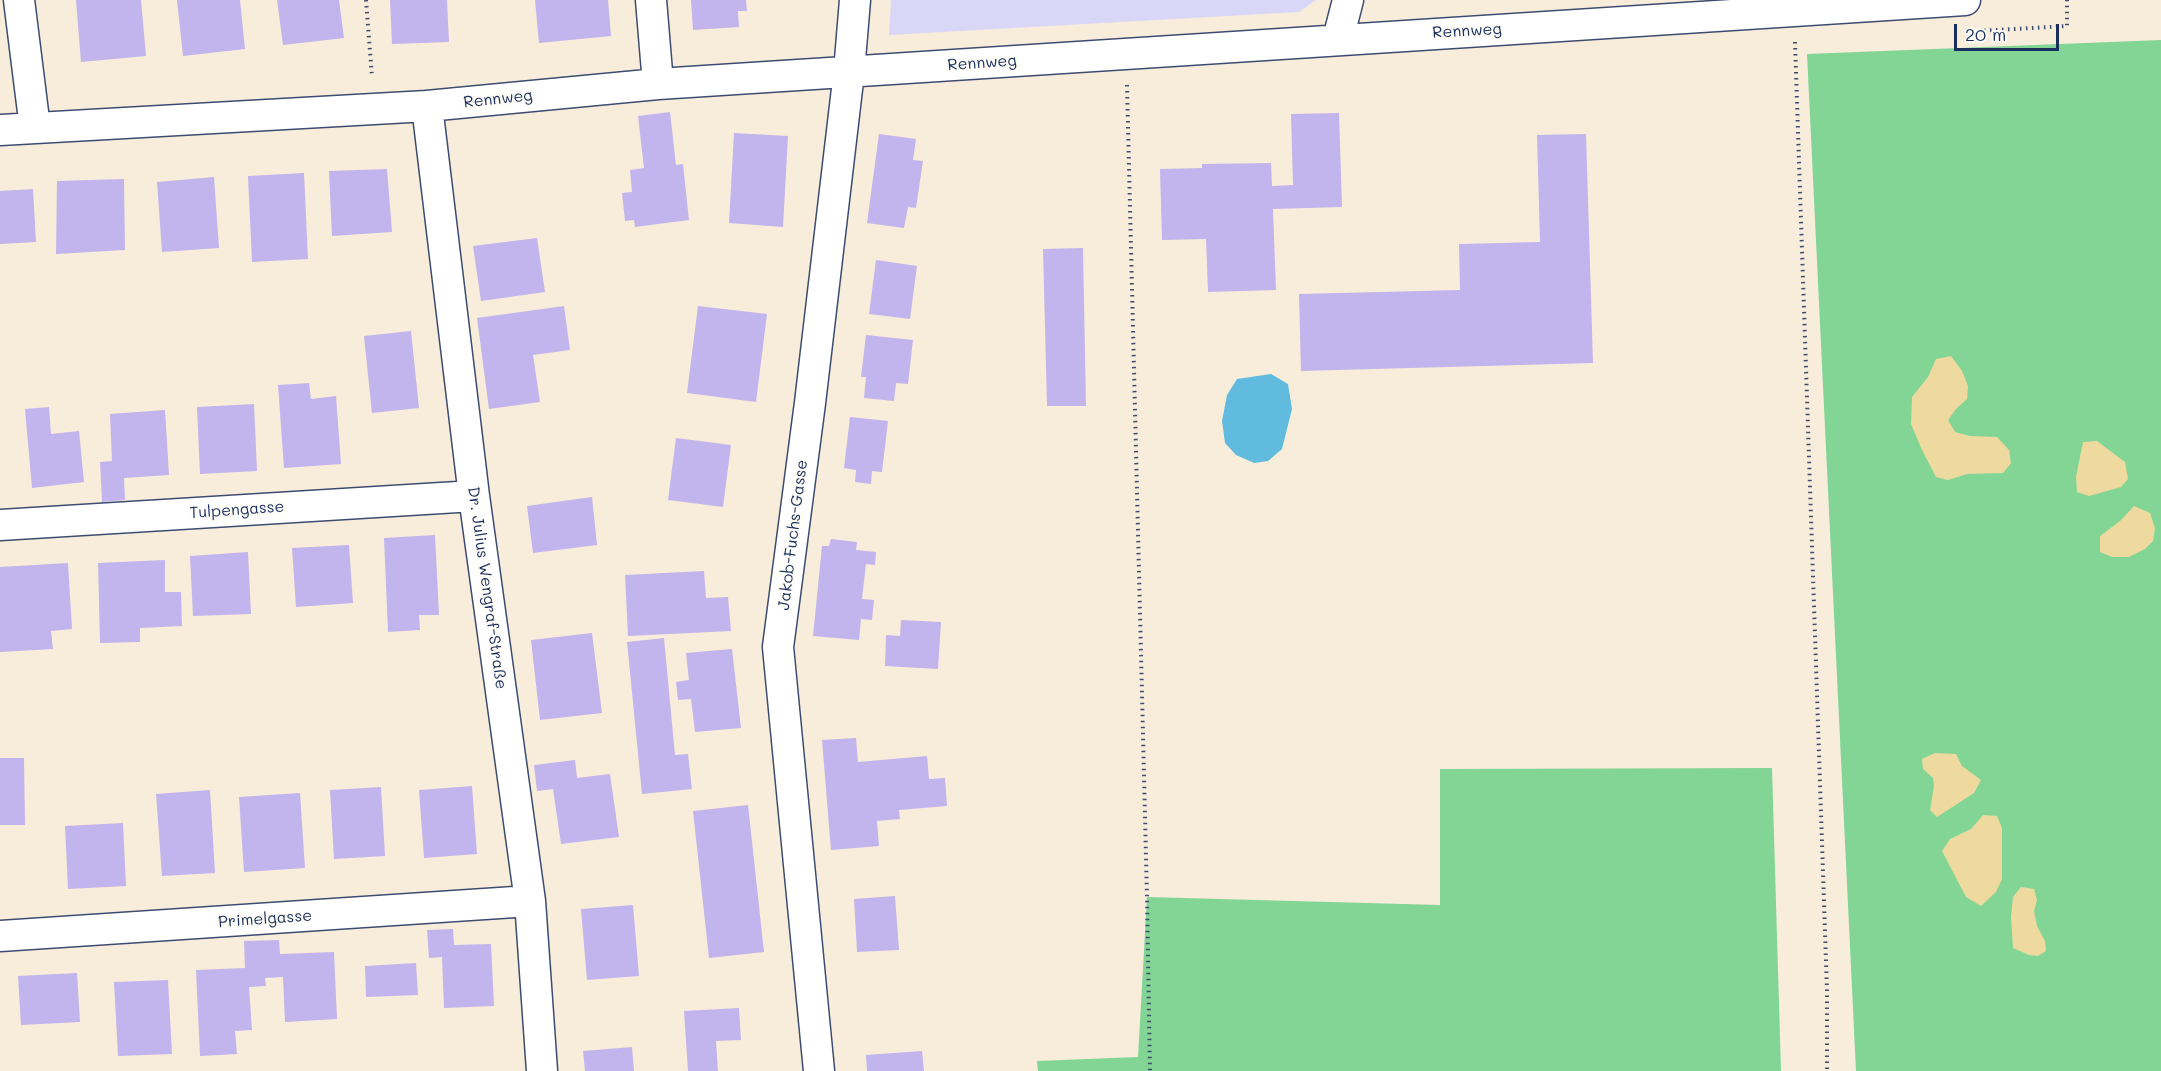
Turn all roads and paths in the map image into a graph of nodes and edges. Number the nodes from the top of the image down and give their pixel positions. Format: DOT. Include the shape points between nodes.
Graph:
graph roads {
  1 [pos="19,0"];
  2 [pos="366,0"];
  3 [pos="651,0"];
  4 [pos="855,0"];
  5 [pos="1348,0"];
  6 [pos="1965,0"];
  7 [pos="1794,12"];
  8 [pos="1338,39"];
  9 [pos="1126,54"];
  10 [pos="849,72"];
  11 [pos="658,84"];
  12 [pos="427,106"];
  13 [pos="374,109"];
  14 [pos="35,128"];
  15 [pos="0,129"];
  16 [pos="474,496"];
  17 [pos="0,525"];
  18 [pos="530,901"];
  19 [pos="0,936"];
  20 [pos="542,1071"];
  21 [pos="819,1071"];
  22 [pos="1150,1071"];
  23 [pos="1827,1071"];
  1 -- 14 [label="street"];
  2 -- 13 [label="path"];
  3 -- 11 [label="street"];
  4 -- 10 [label="street, Jakob-Fuchs-Gasse"];
  5 -- 8 [label="street"];
  6 -- 7 [label="street, Rennweg"];
  7 -- 8 [label="street, Rennweg"];
  7 -- 23 [label="path"];
  8 -- 9 [label="street, Rennweg"];
  9 -- 10 [label="street, Rennweg"];
  9 -- 22 [label="path"];
  10 -- 11 [label="street, Rennweg"];
  10 -- 21 [label="street, Jakob-Fuchs-Gasse" via="778,647"];
  11 -- 12 [label="street, Rennweg"];
  12 -- 13 [label="street, Rennweg"];
  12 -- 16 [label="street, Dr. Julius Wengraf-Straße"];
  13 -- 14 [label="street, Rennweg"];
  14 -- 15 [label="street, Rennweg"];
  16 -- 17 [label="street, Tulpengasse"];
  16 -- 18 [label="street, Dr. Julius Wengraf-Straße"];
  18 -- 19 [label="street, Primelgasse"];
  18 -- 20 [label="street, Dr. Julius Wengraf-Straße"];
}
